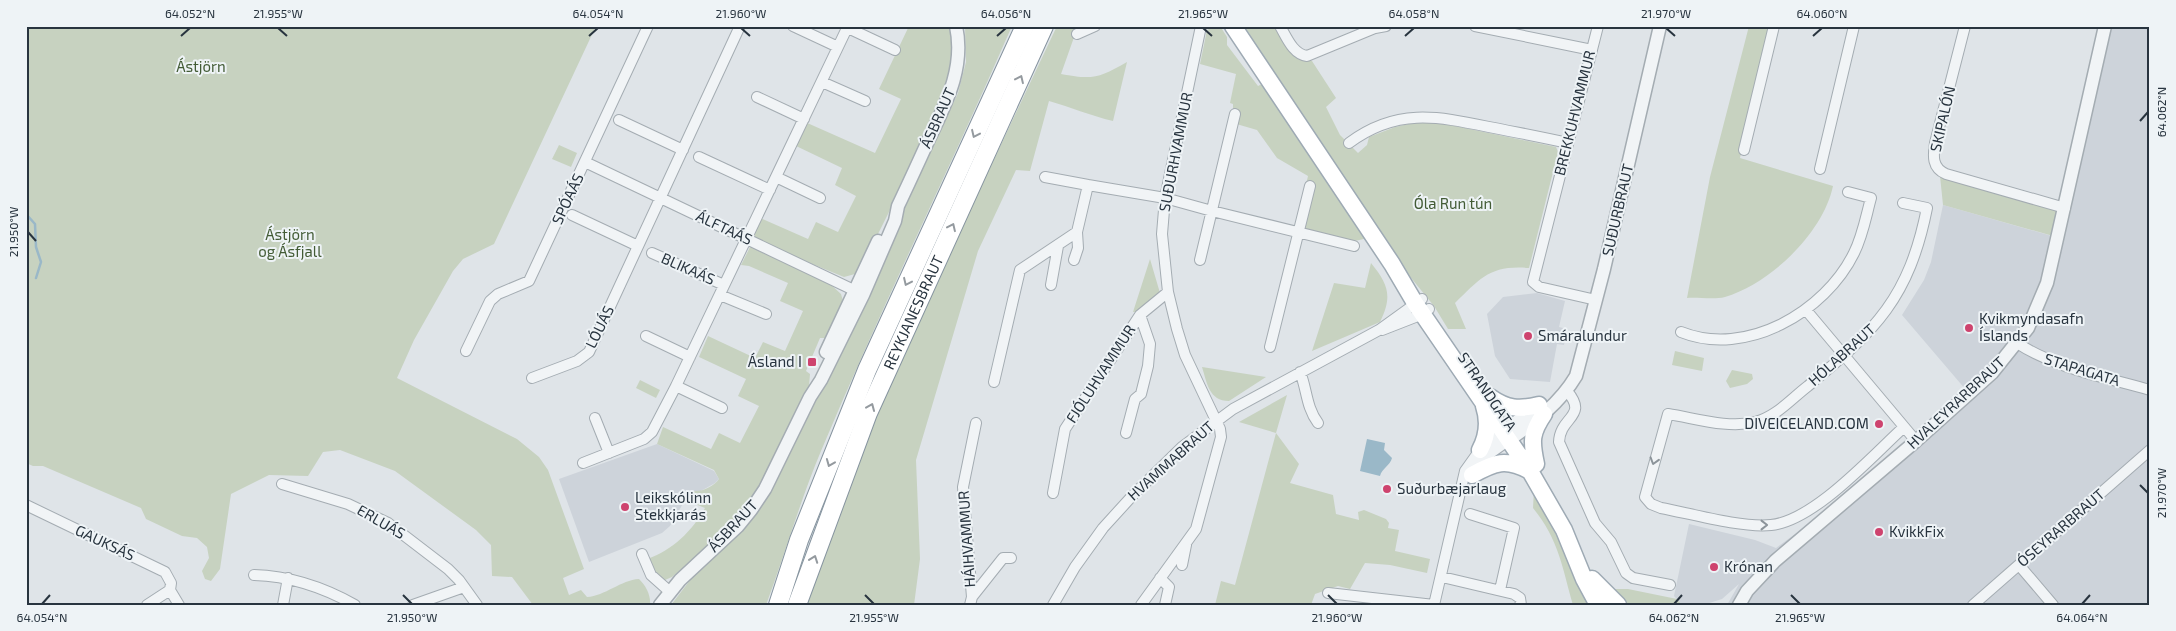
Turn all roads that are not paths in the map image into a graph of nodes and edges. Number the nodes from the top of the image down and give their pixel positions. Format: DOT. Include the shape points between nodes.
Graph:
graph roads {
  1 [pos="648,26"];
  2 [pos="740,26"];
  3 [pos="794,26"];
  4 [pos="956,26"];
  5 [pos="1025,26"];
  6 [pos="1044,26"];
  7 [pos="1095,26"];
  8 [pos="1201,26"];
  9 [pos="1233,26"];
  10 [pos="1280,26"];
  11 [pos="1386,26"];
  12 [pos="1475,26"];
  13 [pos="1598,26"];
  14 [pos="1660,26"];
  15 [pos="1774,26"];
  16 [pos="1854,26"];
  17 [pos="1965,26"];
  18 [pos="2106,26"];
  19 [pos="848,27"];
  20 [pos="1078,34"];
  21 [pos="838,47"];
  22 [pos="895,50"];
  23 [pos="1592,50"];
  24 [pos="822,82"];
  25 [pos="757,97"];
  26 [pos="865,101"];
  27 [pos="1235,114"];
  28 [pos="618,120"];
  29 [pos="804,120"];
  30 [pos="1349,143"];
  31 [pos="1568,143"];
  32 [pos="683,150"];
  33 [pos="1744,150"];
  34 [pos="699,157"];
  35 [pos="584,162"];
  36 [pos="1820,170"];
  37 [pos="776,177"];
  38 [pos="1045,177"];
  39 [pos="1088,185"];
  40 [pos="1310,186"];
  41 [pos="770,190"];
  42 [pos="1848,192"];
  43 [pos="661,197"];
  44 [pos="820,198"];
  45 [pos="1165,198"];
  46 [pos="1903,203"];
  47 [pos="2065,208"];
  48 [pos="1212,211"];
  49 [pos="572,215"];
  50 [pos="1078,232"];
  51 [pos="1298,232"];
  52 [pos="747,239"];
  53 [pos="638,246"];
  54 [pos="1058,246"];
  55 [pos="1354,246"];
  56 [pos="652,252"];
  57 [pos="1074,260"];
  58 [pos="1200,260"];
  59 [pos="1051,285"];
  60 [pos="722,290"];
  61 [pos="858,292"];
  62 [pos="1168,292"];
  63 [pos="1596,300"];
  64 [pos="1422,306"];
  65 [pos="1806,310"];
  66 [pos="766,314"];
  67 [pos="1140,315"];
  68 [pos="1681,332"];
  69 [pos="646,336"];
  70 [pos="2017,343"];
  71 [pos="1270,347"];
  72 [pos="466,351"];
  73 [pos="690,357"];
  74 [pos="1843,357"];
  75 [pos="1300,372"];
  76 [pos="532,378"];
  77 [pos="994,382"];
  78 [pos="676,386"];
  79 [pos="2150,390"];
  80 [pos="1566,393"];
  81 [pos="1485,397"];
  82 [pos="722,408"];
  83 [pos="1542,410"];
  84 [pos="595,418"];
  85 [pos="1216,420"];
  86 [pos="976,423"];
  87 [pos="1318,423"];
  88 [pos="1904,427"];
  89 [pos="1126,433"];
  90 [pos="1510,433"];
  91 [pos="1916,441"];
  92 [pos="1480,450"];
  93 [pos="2150,450"];
  94 [pos="609,453"];
  95 [pos="583,463"];
  96 [pos="1533,468"];
  97 [pos="1467,481"];
  98 [pos="282,484"];
  99 [pos="1053,493"];
  100 [pos="26,506"];
  101 [pos="1470,514"];
  102 [pos="1186,541"];
  103 [pos="642,554"];
  104 [pos="1576,557"];
  105 [pos="1010,558"];
  106 [pos="1182,565"];
  107 [pos="2019,566"];
  108 [pos="254,575"];
  109 [pos="1442,577"];
  110 [pos="288,578"];
  111 [pos="1160,578"];
  112 [pos="1670,585"];
  113 [pos="464,587"];
  114 [pos="170,590"];
  115 [pos="1500,590"];
  116 [pos="669,591"];
  117 [pos="1328,592"];
  118 [pos="971,601"];
  119 [pos="147,605"];
  120 [pos="179,605"];
  121 [pos="283,605"];
  122 [pos="355,605"];
  123 [pos="413,605"];
  124 [pos="477,605"];
  125 [pos="660,605"];
  126 [pos="778,605"];
  127 [pos="797,605"];
  128 [pos="1053,605"];
  129 [pos="1141,605"];
  130 [pos="1165,605"];
  131 [pos="1434,605"];
  132 [pos="1521,605"];
  133 [pos="1598,605"];
  134 [pos="1618,605"];
  135 [pos="1739,605"];
  136 [pos="1972,605"];
  137 [pos="2053,605"];
  1 -- 35 [label="street, SPÓAÁS"];
  2 -- 32 [label="street, LÓUÁS"];
  3 -- 21 [label="street"];
  4 -- 61 [label="street, ÁSBRAUT" via="959,50 954,82"];
  5 -- 126 [label="highway, REYKJANESBRAUT, one-way" via="867,370"];
  127 -- 6 [label="highway, REYKJANESBRAUT, one-way" via="868,413"];
  7 -- 20 [label="street"];
  8 -- 45 [label="street, SUÐURHVAMMUR"];
  9 -- 64 [label="main road, STRANDGATA"];
  10 -- 11 [label="street" via="1294,50 1307,56"];
  12 -- 23 [label="street"];
  13 -- 23 [label="street, BREKKUHVAMMUR"];
  14 -- 63 [label="street, SUÐURBRAUT"];
  15 -- 33 [label="street"];
  16 -- 36 [label="street"];
  17 -- 47 [label="street, SKIPALÓN" via="1935,143 1935,164 1946,174"];
  18 -- 47 [label="street, HVALEYRARBRAUT"];
  19 -- 21 [label="street, BLIKAÁS"];
  19 -- 22 [label="street, BLIKAÁS"];
  21 -- 24 [label="street, BLIKAÁS"];
  23 -- 31 [label="street, BREKKUHVAMMUR"];
  24 -- 26 [label="street"];
  24 -- 29 [label="street, BLIKAÁS"];
  25 -- 29 [label="street"];
  27 -- 48 [label="street"];
  28 -- 32 [label="street"];
  29 -- 37 [label="street, BLIKAÁS"];
  30 -- 31 [label="street" via="1380,126 1418,116 1443,117"];
  31 -- 63 [label="street, BREKKUHVAMMUR" via="1533,282"];
  32 -- 43 [label="street, LÓUÁS"];
  34 -- 41 [label="street"];
  35 -- 43 [label="street, ÁLFTAÁS"];
  35 -- 72 [label="street, SPÓAÁS" via="529,281 498,294 490,301"];
  37 -- 41 [label="street, BLIKAÁS"];
  37 -- 44 [label="street"];
  38 -- 39 [label="street"];
  39 -- 45 [label="street"];
  39 -- 50 [label="street"];
  40 -- 51 [label="street"];
  41 -- 52 [label="street, BLIKAÁS"];
  42 -- 65 [label="street" via="1871,198 1863,231 1843,271"];
  43 -- 52 [label="street, ÁLFTAÁS"];
  43 -- 53 [label="street, LÓUÁS"];
  45 -- 48 [label="street"];
  45 -- 62 [label="street, SUÐURHVAMMUR" via="1162,234"];
  46 -- 74 [label="street, HÓLABRAUT" via="1927,208 1913,261 1887,310"];
  47 -- 70 [label="street, HVALEYRARBRAUT" via="2047,283 2033,318"];
  48 -- 51 [label="street"];
  48 -- 58 [label="street"];
  49 -- 53 [label="street"];
  50 -- 54 [label="street"];
  50 -- 57 [label="street"];
  51 -- 55 [label="street"];
  51 -- 71 [label="street"];
  52 -- 60 [label="street, BLIKAÁS"];
  52 -- 61 [label="street, ÁLFTAÁS"];
  53 -- 76 [label="street, LÓUÁS" via="589,352 577,361"];
  54 -- 59 [label="street"];
  54 -- 77 [label="street" via="1020,270"];
  56 -- 60 [label="street, BLIKAÁS"];
  60 -- 66 [label="street, BLIKAÁS"];
  60 -- 73 [label="street, BLIKAÁS"];
  61 -- 116 [label="street, ÁSBRAUT" via="815,379 810,397 752,510"];
  62 -- 67 [label="street, FJÓLUHVAMMUR"];
  62 -- 85 [label="street, SUÐURHVAMMUR" via="1184,356"];
  63 -- 80 [label="street, SUÐURBRAUT" via="1578,369"];
  64 -- 75 [label="street, HVAMMABRAUT"];
  64 -- 81 [label="main road, STRANDGATA"];
  65 -- 68 [label="street" via="1760,332 1730,339 1704,340"];
  65 -- 74 [label="street"];
  67 -- 89 [label="street, FJÓLUHVAMMUR" via="1150,344 1148,366"];
  67 -- 99 [label="street, FJÓLUHVAMMUR" via="1065,429"];
  69 -- 73 [label="street"];
  70 -- 79 [label="street, STAPAGATA" via="2053,362"];
  70 -- 91 [label="street, HVALEYRARBRAUT" via="1992,373"];
  73 -- 78 [label="street, BLIKAÁS"];
  74 -- 88 [label="street"];
  74 -- 88 [label="street, HÓLABRAUT, one-way" via="1771,416 1761,420 1730,424 1668,414 1644,493 1647,501 1661,508 1758,525 1776,524 1803,515"];
  75 -- 85 [label="street, HVAMMABRAUT"];
  75 -- 87 [label="street" via="1310,410"];
  78 -- 82 [label="street"];
  78 -- 94 [label="street, BLIKAÁS" via="652,432 644,439"];
  80 -- 83 [label="street"];
  80 -- 112 [label="street" via="1575,401 1576,407 1563,427 1560,442 1595,523 1611,542 1626,573 1639,580"];
  81 -- 83 [label="main road" via="1512,408"];
  81 -- 90 [label="main road, STRANDGATA"];
  81 -- 92 [label="main road" via="1488,422"];
  83 -- 90 [label="street"];
  83 -- 96 [label="main road" via="1532,437"];
  84 -- 94 [label="street"];
  85 -- 102 [label="street, SUÐURHVAMMUR" via="1221,437 1204,507 1196,529"];
  85 -- 128 [label="street, HVAMMABRAUT" via="1182,447 1108,522 1075,567"];
  86 -- 118 [label="street, HÁIHVAMMUR" via="963,487"];
  88 -- 91 [label="street"];
  90 -- 92 [label="street"];
  90 -- 96 [label="main road, STRANDGATA"];
  90 -- 97 [label="street"];
  91 -- 135 [label="street, HVALEYRARBRAUT" via="1775,561 1747,591"];
  92 -- 97 [label="street" via="1465,471"];
  93 -- 107 [label="street, ÓSEYRARBRAUT"];
  94 -- 95 [label="street, BLIKAÁS"];
  96 -- 97 [label="main road" via="1500,462 1488,466"];
  96 -- 104 [label="main road, STRANDGATA" via="1555,496 1564,530"];
  97 -- 109 [label="street"];
  98 -- 113 [label="street, ERLUÁS" via="373,514 415,542"];
  100 -- 114 [label="street, GAUKSÁS" via="166,572"];
  101 -- 115 [label="street" via="1514,528"];
  102 -- 106 [label="street"];
  102 -- 111 [label="street, SUÐURHVAMMUR"];
  103 -- 116 [label="street" via="651,575"];
  104 -- 133 [label="main road, STRANDGATA"];
  104 -- 134 [label="main road, STRANDGATA" via="1594,582"];
  105 -- 118 [label="street, HÁIHVAMMUR" via="1003,558"];
  107 -- 136 [label="street, ÓSEYRARBRAUT"];
  107 -- 137 [label="street"];
  108 -- 110 [label="street"];
  109 -- 115 [label="street"];
  109 -- 131 [label="street"];
  110 -- 121 [label="street"];
  110 -- 122 [label="street" via="318,586"];
  111 -- 129 [label="street, SUÐURHVAMMUR"];
  111 -- 130 [label="street" via="1169,587"];
  113 -- 123 [label="street"];
  113 -- 124 [label="street, ERLUÁS"];
  114 -- 119 [label="street"];
  114 -- 120 [label="street, GAUKSÁS"];
  115 -- 132 [label="street" via="1518,596"];
  116 -- 125 [label="street, ÁSBRAUT"];
  117 -- 131 [label="street"];
}
